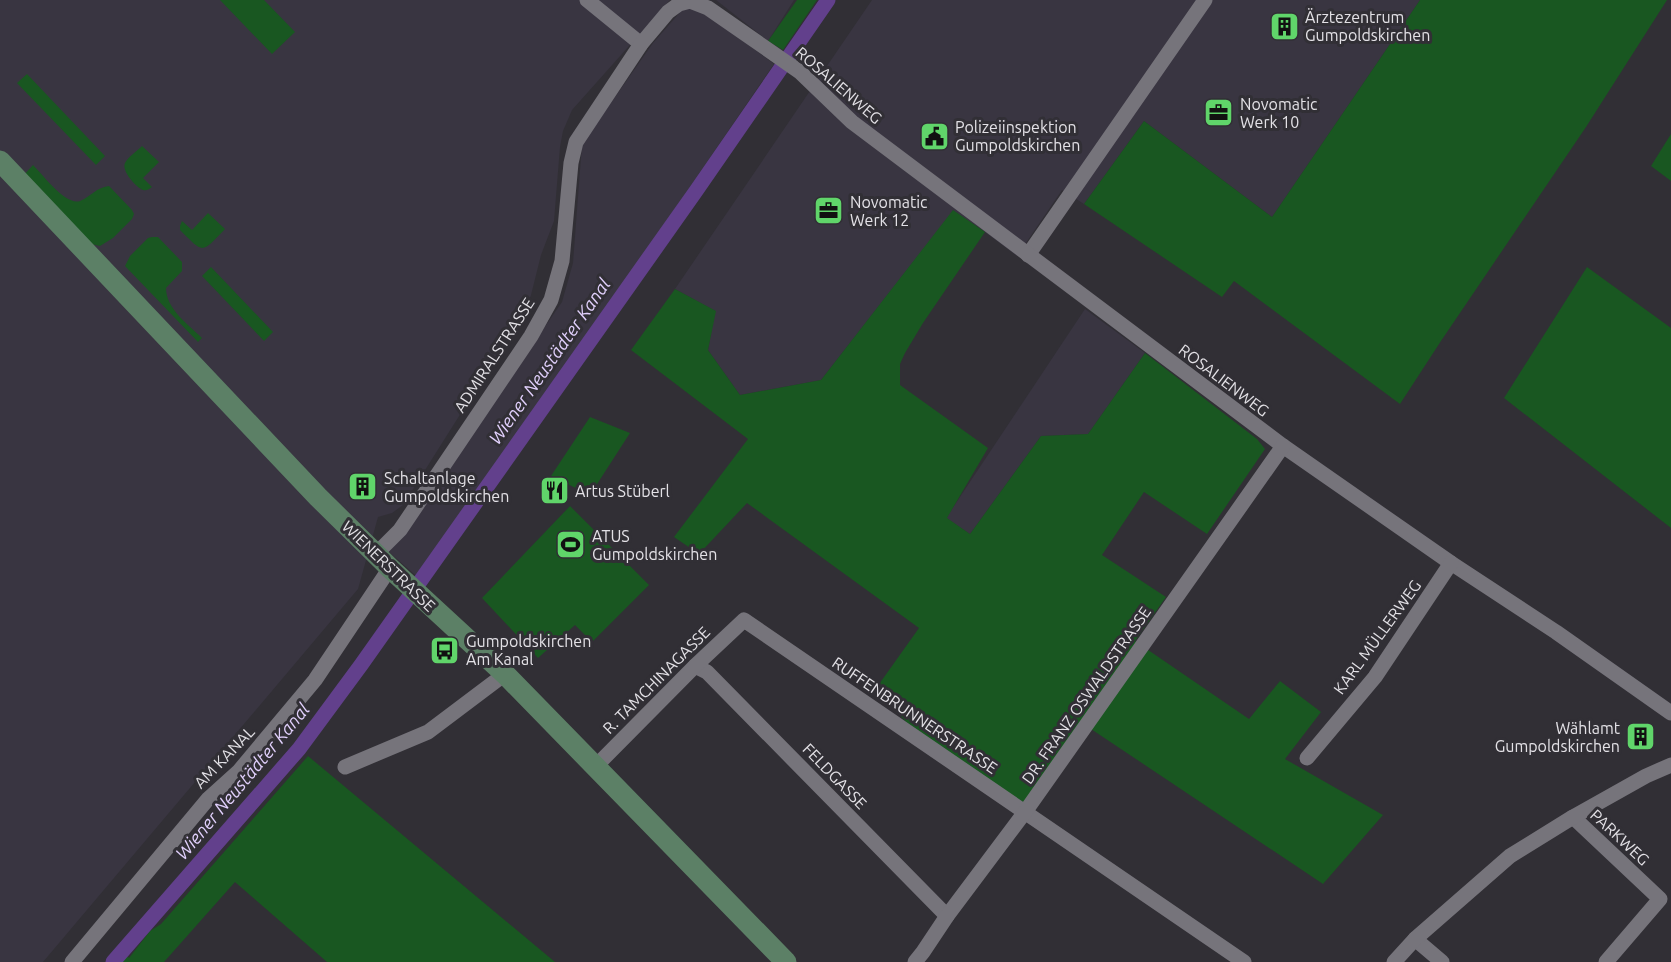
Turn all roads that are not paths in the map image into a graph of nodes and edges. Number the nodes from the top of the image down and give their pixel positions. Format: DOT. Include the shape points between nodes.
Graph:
graph roads {
  1 [pos="587,0"];
  2 [pos="1205,0"];
  3 [pos="641,44"];
  4 [pos="773,53"];
  5 [pos="0,161"];
  6 [pos="1028,255"];
  7 [pos="1283,446"];
  8 [pos="1451,563"];
  9 [pos="389,567"];
  10 [pos="744,620"];
  11 [pos="695,666"];
  12 [pos="505,674"];
  13 [pos="1671,713"];
  14 [pos="1307,758"];
  15 [pos="1671,765"];
  16 [pos="345,767"];
  17 [pos="595,767"];
  18 [pos="1025,812"];
  19 [pos="1573,817"];
  20 [pos="946,916"];
  21 [pos="1415,939"];
  22 [pos="924,959"];
  23 [pos="72,962"];
  24 [pos="786,962"];
  25 [pos="1244,962"];
  26 [pos="1394,962"];
  27 [pos="1442,962"];
  28 [pos="1606,962"];
  1 -- 3 [label="street"];
  2 -- 6 [label="street"];
  3 -- 4 [label="street, ADMIRALSTRASSE" via="668,12 690,1 708,8"];
  3 -- 9 [label="street, ADMIRALSTRASSE" via="576,142 562,261 551,300 531,336 400,530"];
  4 -- 6 [label="street, ROSALIENWEG" via="796,69 852,122"];
  5 -- 9 [label="street, WIENERSTRASSE"];
  6 -- 7 [label="street, ROSALIENWEG"];
  7 -- 8 [label="street, ROSALIENWEG"];
  7 -- 18 [label="street, DR. FRANZ OSWALDSTRASSE"];
  8 -- 13 [label="street, ROSALIENWEG"];
  8 -- 14 [label="street, KARL MÜLLERWEG" via="1375,677"];
  9 -- 12 [label="street, WIENERSTRASSE"];
  9 -- 23 [label="street, AM KANAL" via="315,680 240,771 208,799"];
  10 -- 11 [label="street, R. TAMCHINAGASSE"];
  10 -- 18 [label="street, RUFFENBRUNNERSTRASSE"];
  11 -- 17 [label="street, R. TAMCHINAGASSE"];
  11 -- 20 [label="street, FELDGASSE" via="707,672"];
  12 -- 16 [label="street" via="428,732"];
  12 -- 17 [label="street, WIENERSTRASSE"];
  15 -- 19 [label="street"];
  17 -- 24 [label="street, WIENERSTRASSE"];
  18 -- 20 [label="street, DR. FRANZ OSWALDSTRASSE"];
  18 -- 25 [label="street, RUFFENBRUNNERSTRASSE"];
  19 -- 21 [label="street" via="1510,856"];
  19 -- 28 [label="street, PARKWEG" via="1660,899"];
  20 -- 22 [label="street, DR. FRANZ OSWALDSTRASSE"];
  21 -- 26 [label="street"];
  21 -- 27 [label="street"];
}
